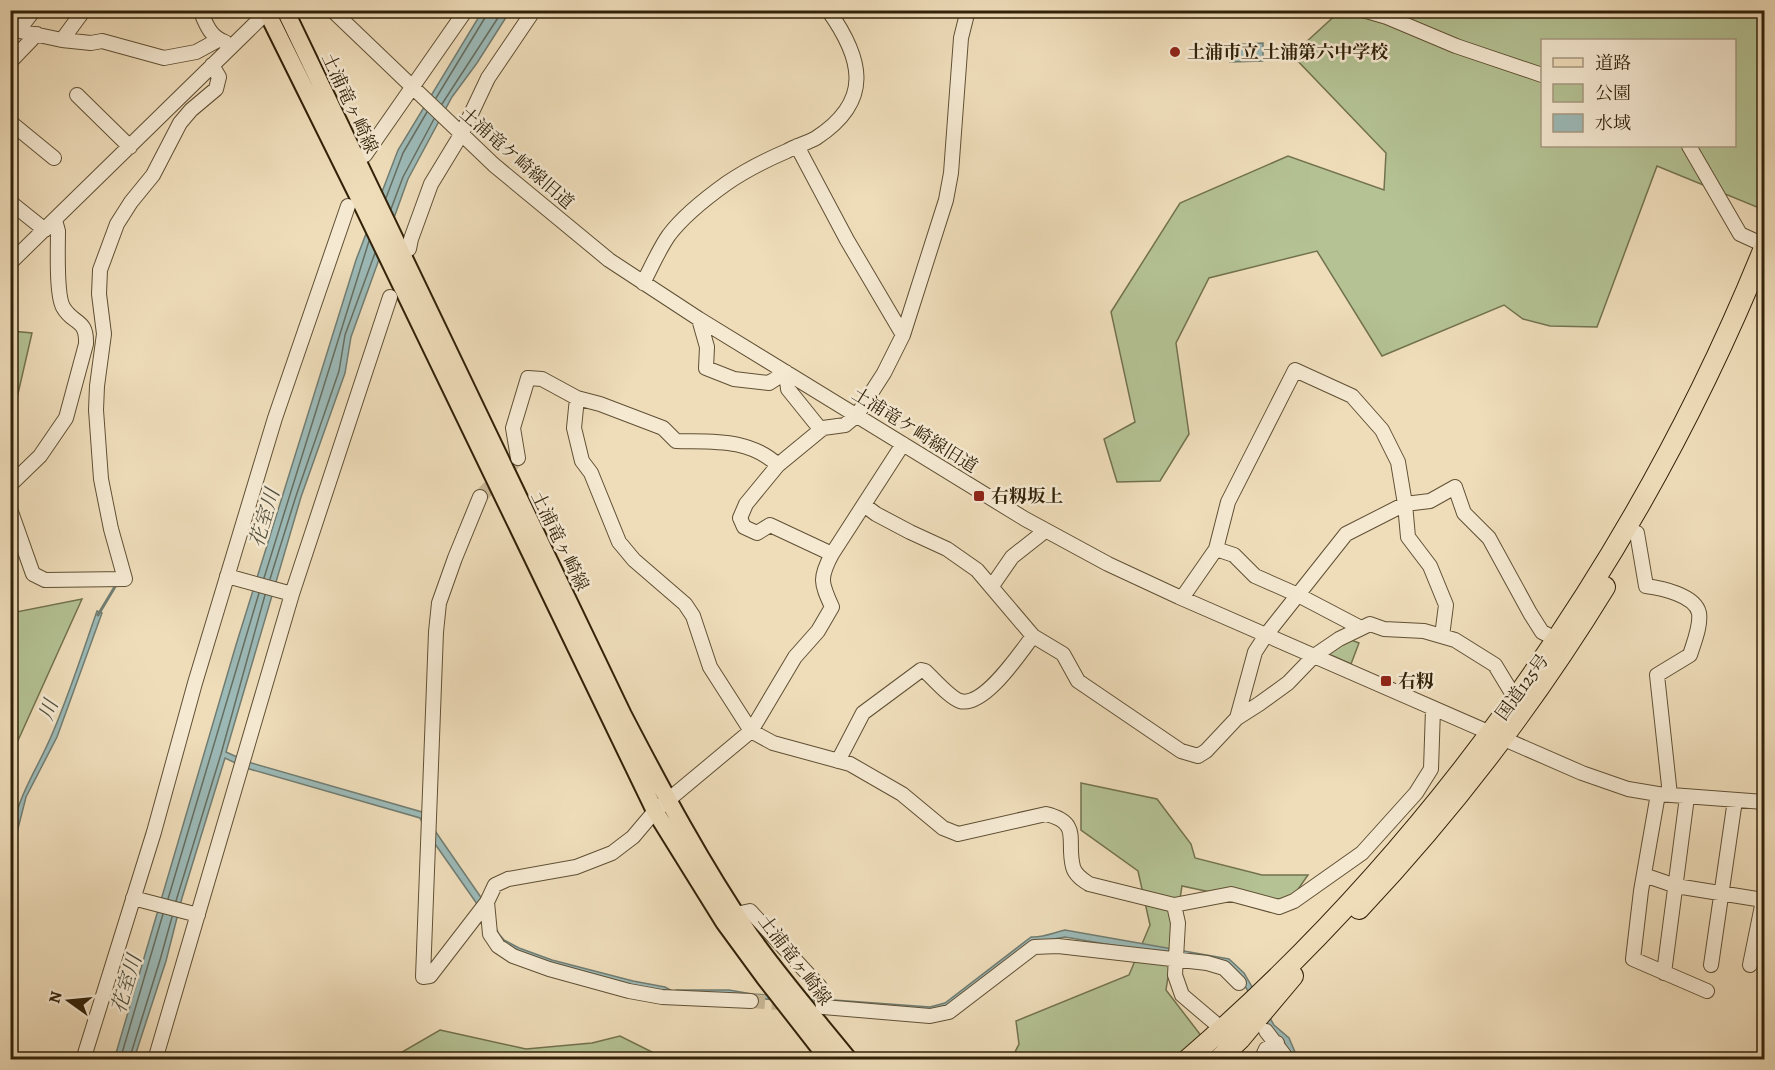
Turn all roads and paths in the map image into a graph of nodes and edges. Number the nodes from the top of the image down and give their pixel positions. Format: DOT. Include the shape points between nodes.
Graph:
graph roads {
  1 [pos="34,10"];
  2 [pos="84,10"];
  3 [pos="200,10"];
  4 [pos="285,10"];
  5 [pos="332,10"];
  6 [pos="465,10"];
  7 [pos="534,10"];
  8 [pos="828,10"];
  9 [pos="968,10"];
  10 [pos="1363,10"];
  11 [pos="268,11"];
  12 [pos="14,30"];
  13 [pos="37,34"];
  14 [pos="62,40"];
  15 [pos="218,40"];
  16 [pos="233,44"];
  17 [pos="10,62"];
  18 [pos="212,65"];
  19 [pos="1541,75"];
  20 [pos="416,90"];
  21 [pos="77,95"];
  22 [pos="10,122"];
  23 [pos="459,131"];
  24 [pos="797,146"];
  25 [pos="130,147"];
  26 [pos="1690,147"];
  27 [pos="365,155"];
  28 [pos="54,158"];
  29 [pos="10,202"];
  30 [pos="355,205"];
  31 [pos="50,225"];
  32 [pos="1764,246"];
  33 [pos="401,258"];
  34 [pos="10,263"];
  35 [pos="1764,279"];
  36 [pos="643,283"];
  37 [pos="390,297"];
  38 [pos="699,319"];
  39 [pos="903,335"];
  40 [pos="786,372"];
  41 [pos="577,398"];
  42 [pos="857,416"];
  43 [pos="821,430"];
  44 [pos="903,444"];
  45 [pos="518,458"];
  46 [pos="778,465"];
  47 [pos="10,485"];
  48 [pos="480,497"];
  49 [pos="1405,504"];
  50 [pos="864,505"];
  51 [pos="10,509"];
  52 [pos="1045,531"];
  53 [pos="1637,533"];
  54 [pos="1215,549"];
  55 [pos="832,554"];
  56 [pos="227,576"];
  57 [pos="992,586"];
  58 [pos="292,594"];
  59 [pos="1298,595"];
  60 [pos="1182,598"];
  61 [pos="1361,628"];
  62 [pos="1266,634"];
  63 [pos="1033,636"];
  64 [pos="1442,636"];
  65 [pos="1556,639"];
  66 [pos="1314,656"];
  67 [pos="1515,698"];
  68 [pos="1433,709"];
  69 [pos="1237,717"];
  70 [pos="751,731"];
  71 [pos="1495,736"];
  72 [pos="838,761"];
  73 [pos="1664,795"];
  74 [pos="1687,797"];
  75 [pos="1735,800"];
  76 [pos="1764,802"];
  77 [pos="662,806"];
  78 [pos="1644,875"];
  79 [pos="1676,886"];
  80 [pos="1722,893"];
  81 [pos="133,898"];
  82 [pos="1764,898"];
  83 [pos="488,902"];
  84 [pos="1174,905"];
  85 [pos="736,914"];
  86 [pos="198,915"];
  87 [pos="1176,960"];
  88 [pos="1711,965"];
  89 [pos="1749,965"];
  90 [pos="1289,972"];
  91 [pos="1664,973"];
  92 [pos="1239,983"];
  93 [pos="1707,991"];
  94 [pos="751,1001"];
  95 [pos="1215,1023"];
  96 [pos="1266,1030"];
  97 [pos="1277,1043"];
  98 [pos="83,1059"];
  99 [pos="155,1059"];
  100 [pos="829,1059"];
  101 [pos="849,1059"];
  102 [pos="1173,1059"];
  103 [pos="1186,1059"];
  104 [pos="1205,1059"];
  105 [pos="1218,1059"];
  106 [pos="1261,1059"];
  107 [pos="1288,1059"];
  1 -- 12 [label="street"];
  2 -- 14 [label="street"];
  3 -- 15 [label="street" via="209,32"];
  4 -- 33 [label="main road, 土浦竜ヶ崎線"];
  5 -- 20 [label="street, 土浦竜ケ崎線旧道"];
  6 -- 20 [label="street"];
  7 -- 23 [label="street" via="488,78"];
  8 -- 24 [label="street" via="848,43 858,84 835,122"];
  9 -- 39 [label="street" via="961,38 946,200"];
  10 -- 19 [label="street"];
  11 -- 16 [label="street"];
  11 -- 30 [label="main road, 土浦竜ヶ崎線"];
  12 -- 13 [label="street"];
  13 -- 14 [label="street"];
  13 -- 17 [label="street"];
  14 -- 15 [label="street" via="102,41 164,58 196,52"];
  15 -- 16 [label="street"];
  16 -- 18 [label="street"];
  18 -- 25 [label="street"];
  18 -- 51 [label="street" via="219,77 216,89 180,123 153,175 117,224 100,270 104,334 96,410 101,479 125,579 45,580 33,574"];
  20 -- 23 [label="street, 土浦竜ケ崎線旧道"];
  20 -- 27 [label="street"];
  21 -- 25 [label="street"];
  22 -- 28 [label="street"];
  23 -- 33 [label="street" via="431,184"];
  23 -- 36 [label="street, 土浦竜ケ崎線旧道" via="539,203"];
  24 -- 36 [label="street" via="725,184 684,219 668,237"];
  24 -- 39 [label="street"];
  25 -- 31 [label="street"];
  26 -- 32 [label="street" via="1740,234"];
  29 -- 31 [label="street"];
  30 -- 33 [label="main road, 土浦竜ヶ崎線"];
  30 -- 56 [label="street" via="275,418"];
  31 -- 34 [label="street"];
  31 -- 47 [label="street" via="58,231 61,302 82,324 86,344 66,418 40,456"];
  32 -- 65 [label="highway, 国道125号" via="1731,328 1673,444 1629,524"];
  33 -- 77 [label="main road, 土浦竜ヶ崎線" via="618,705"];
  35 -- 53 [label="highway, 国道125号" via="1693,431"];
  36 -- 38 [label="street, 土浦竜ケ崎線旧道"];
  37 -- 58 [label="street"];
  38 -- 40 [label="street, 土浦竜ケ崎線旧道"];
  38 -- 40 [label="street" via="707,347 706,368 734,379 769,383"];
  39 -- 42 [label="street" via="885,373"];
  40 -- 42 [label="street, 土浦竜ケ崎線旧道"];
  40 -- 43 [label="street" via="788,389"];
  41 -- 45 [label="street" via="542,379 528,378 513,428"];
  41 -- 46 [label="street" via="663,428 676,441 735,443 767,455"];
  41 -- 70 [label="street" via="574,428 582,461 591,473 619,542 685,604 693,616 710,667"];
  42 -- 43 [label="street" via="845,425"];
  42 -- 44 [label="street, 土浦竜ケ崎線旧道"];
  43 -- 46 [label="street"];
  44 -- 50 [label="street"];
  44 -- 52 [label="street, 土浦竜ケ崎線旧道"];
  46 -- 55 [label="street" via="746,504 740,518 744,527 757,533 770,525"];
  48 -- 83 [label="street" via="439,603 423,977 430,976"];
  49 -- 54 [label="street" via="1398,462 1382,430 1352,396 1295,370 1228,502"];
  49 -- 59 [label="street" via="1346,534"];
  49 -- 64 [label="street" via="1408,537 1430,566 1446,604"];
  49 -- 65 [label="street" via="1430,501 1455,487 1464,513 1489,538 1542,632"];
  50 -- 55 [label="street"];
  50 -- 57 [label="street" via="947,549"];
  52 -- 57 [label="street" via="1012,557"];
  52 -- 60 [label="street, 土浦竜ケ崎線旧道"];
  53 -- 71 [label="highway, 国道125号" via="1568,647"];
  53 -- 73 [label="street" via="1646,586 1666,589 1693,603 1699,612 1690,655 1657,675"];
  54 -- 59 [label="street" via="1234,555 1255,576"];
  54 -- 60 [label="street"];
  55 -- 70 [label="street" via="823,571 822,585 832,607 818,631 795,657"];
  56 -- 58 [label="street"];
  56 -- 81 [label="street"];
  57 -- 63 [label="street"];
  58 -- 86 [label="street"];
  59 -- 61 [label="street"];
  59 -- 62 [label="street"];
  60 -- 62 [label="street, 土浦竜ケ崎線旧道"];
  61 -- 64 [label="street" via="1370,624"];
  61 -- 66 [label="street"];
  62 -- 66 [label="street, 土浦竜ケ崎線旧道"];
  62 -- 69 [label="street" via="1255,652"];
  63 -- 69 [label="street" via="1063,654 1078,681 1191,756 1206,751"];
  63 -- 72 [label="street" via="994,687 968,701 956,700 921,670 863,713"];
  64 -- 67 [label="street" via="1455,639 1495,665"];
  65 -- 67 [label="highway, 国道125号"];
  66 -- 68 [label="street, 土浦竜ケ崎線旧道"];
  66 -- 69 [label="street" via="1288,683"];
  67 -- 71 [label="highway, 国道125号"];
  68 -- 71 [label="street, 土浦竜ケ崎線旧道"];
  68 -- 84 [label="street" via="1431,769 1416,793 1362,853 1280,907 1231,894"];
  70 -- 72 [label="street" via="773,743"];
  70 -- 77 [label="street"];
  71 -- 73 [label="street, 土浦竜ケ崎線旧道" via="1606,782"];
  71 -- 90 [label="highway, 国道125号"];
  72 -- 84 [label="street" via="886,784 944,828 958,834 1046,814 1060,818 1070,831 1073,868 1078,876 1089,884"];
  73 -- 74 [label="street, 土浦竜ケ崎線旧道"];
  73 -- 78 [label="street"];
  74 -- 75 [label="street, 土浦竜ケ崎線旧道"];
  74 -- 79 [label="street"];
  75 -- 76 [label="street, 土浦竜ケ崎線旧道"];
  75 -- 80 [label="street"];
  77 -- 83 [label="street" via="612,853 576,867 508,879 495,885"];
  77 -- 85 [label="main road, 土浦竜ヶ崎線"];
  77 -- 100 [label="main road, 土浦竜ヶ崎線" via="723,922"];
  78 -- 79 [label="street"];
  78 -- 91 [label="street" via="1633,959"];
  79 -- 80 [label="street"];
  79 -- 91 [label="street"];
  80 -- 82 [label="street"];
  80 -- 88 [label="street"];
  81 -- 86 [label="street"];
  81 -- 98 [label="street"];
  82 -- 89 [label="street"];
  83 -- 94 [label="street" via="490,934 498,946 513,956 629,991 662,997"];
  84 -- 87 [label="street" via="1179,923"];
  85 -- 87 [label="street" via="750,911 819,987 823,1007 930,1016 949,1012 1034,946"];
  85 -- 101 [label="main road, 土浦竜ヶ崎線"];
  86 -- 99 [label="street"];
  87 -- 92 [label="street" via="1224,968"];
  87 -- 95 [label="street" via="1175,975 1182,995"];
  90 -- 95 [label="highway"];
  90 -- 103 [label="highway, 国道125号"];
  90 -- 104 [label="highway, 国道125号"];
  90 -- 105 [label="highway" via="1240,1039"];
  91 -- 93 [label="street"];
  95 -- 102 [label="highway"];
  96 -- 97 [label="street"];
  97 -- 106 [label="street" via="1266,1049"];
  97 -- 107 [label="street"];
}
